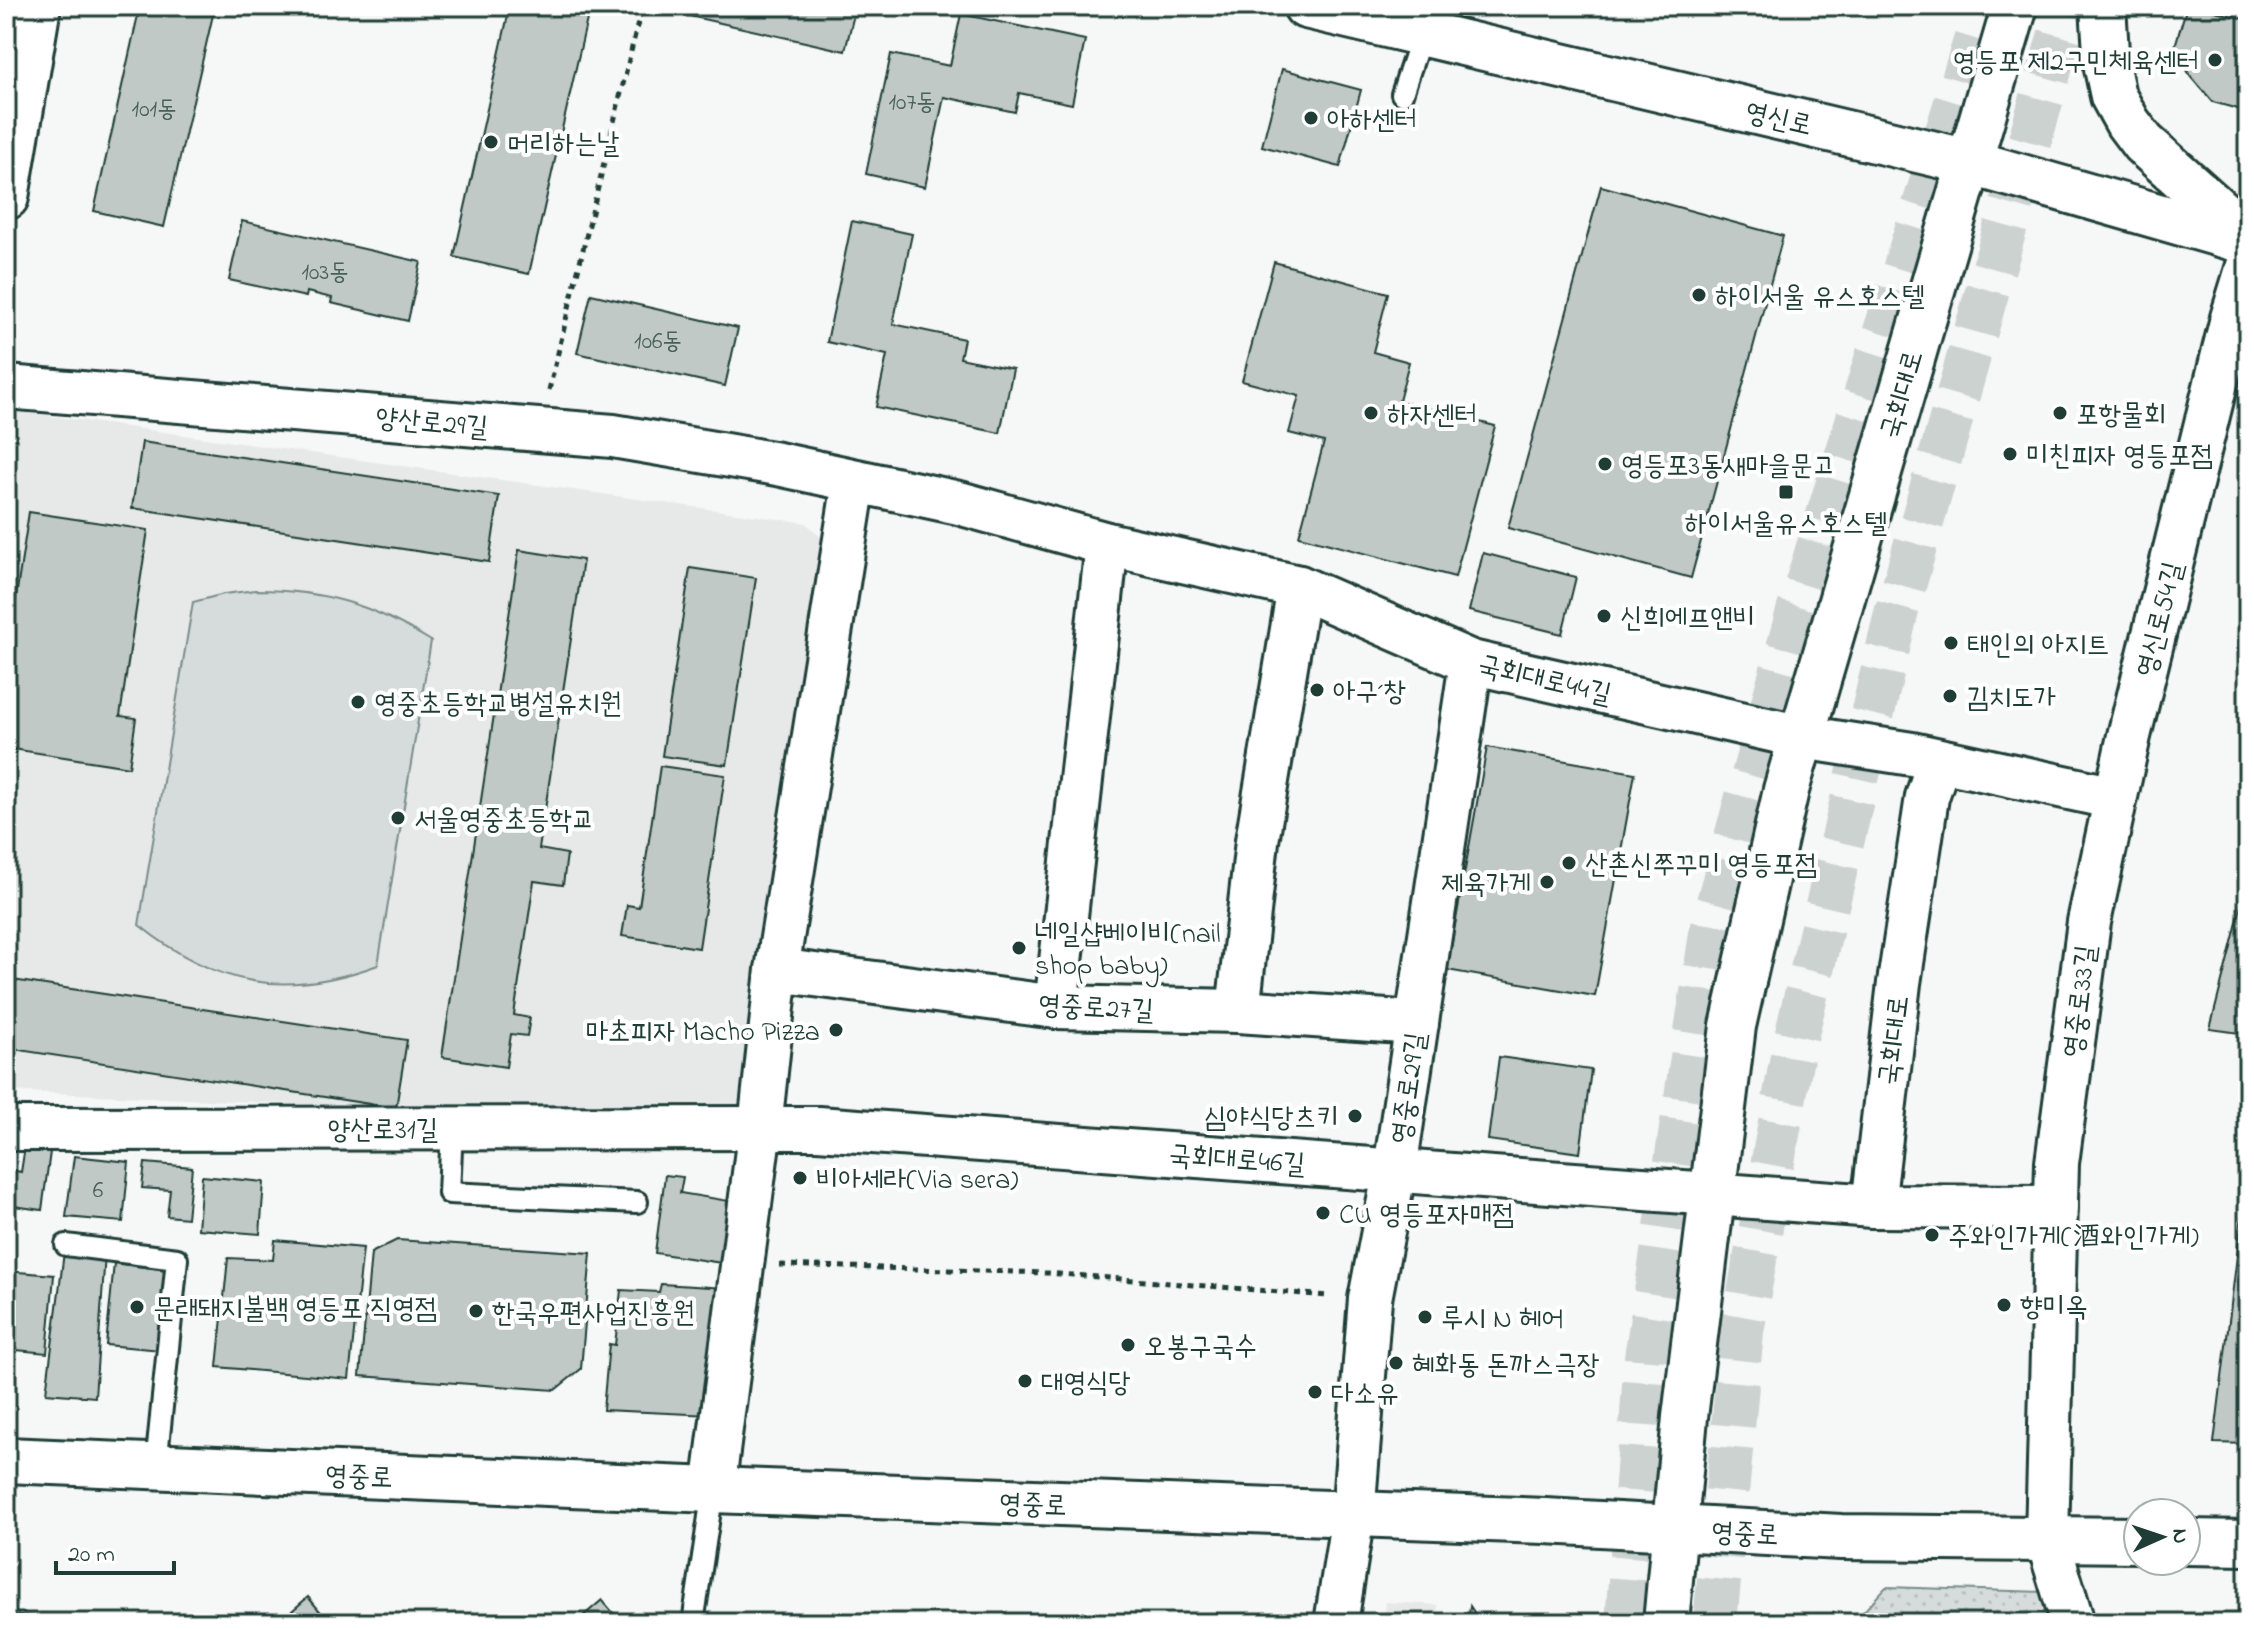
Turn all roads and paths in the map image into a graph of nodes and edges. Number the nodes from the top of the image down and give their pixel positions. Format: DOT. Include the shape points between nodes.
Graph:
graph roads {
  1 [pos="38,6"];
  2 [pos="642,6"];
  3 [pos="1306,6"];
  4 [pos="2015,6"];
  5 [pos="2103,6"];
  6 [pos="1422,33"];
  7 [pos="1402,94"];
  8 [pos="1969,162"];
  9 [pos="6,197"];
  10 [pos="2248,239"];
  11 [pos="2248,266"];
  12 [pos="6,387"];
  13 [pos="539,430"];
  14 [pos="854,482"];
  15 [pos="1107,544"];
  16 [pos="1299,587"];
  17 [pos="1471,662"];
  18 [pos="1802,737"];
  19 [pos="1939,761"];
  20 [pos="2115,798"];
  21 [pos="777,970"];
  22 [pos="1056,1007"];
  23 [pos="1238,1011"];
  24 [pos="1417,1023"];
  25 [pos="760,1127"];
  26 [pos="452,1128"];
  27 [pos="6,1129"];
  28 [pos="1395,1169"];
  29 [pos="1714,1194"];
  30 [pos="637,1202"];
  31 [pos="1873,1206"];
  32 [pos="2056,1207"];
  33 [pos="66,1245"];
  34 [pos="742,1264"];
  35 [pos="1370,1299"];
  36 [pos="6,1460"];
  37 [pos="156,1466"];
  38 [pos="713,1490"];
  39 [pos="1353,1515"];
  40 [pos="1675,1528"];
  41 [pos="2047,1538"];
  42 [pos="2122,1540"];
  43 [pos="2202,1542"];
  44 [pos="2248,1543"];
  45 [pos="693,1623"];
  46 [pos="1336,1623"];
  47 [pos="1666,1623"];
  48 [pos="2073,1623"];
  1 -- 9 [label="main road"];
  2 -- 13 [label="path"];
  3 -- 6 [label="main road, 영신로"];
  4 -- 8 [label="main road, 국회대로"];
  5 -- 10 [label="main road" via="2107,68 2113,96 2128,123"];
  6 -- 7 [label="lane"];
  6 -- 8 [label="main road, 영신로"];
  8 -- 10 [label="main road, 영신로"];
  8 -- 18 [label="main road, 국회대로"];
  11 -- 20 [label="street, 영신로54길"];
  12 -- 13 [label="street, 양산로29길"];
  13 -- 14 [label="street, 양산로29길" via="613,436"];
  14 -- 15 [label="street, 국회대로44길" via="959,503"];
  14 -- 21 [label="street"];
  15 -- 16 [label="street, 국회대로44길"];
  15 -- 22 [label="street"];
  16 -- 17 [label="street, 국회대로44길"];
  16 -- 23 [label="street" via="1257,841"];
  17 -- 18 [label="street, 국회대로44길"];
  17 -- 24 [label="street, 영중로29길"];
  18 -- 19 [label="street"];
  18 -- 29 [label="main road, 국회대로" via="1733,1026"];
  19 -- 20 [label="street"];
  19 -- 31 [label="street, 국회대로" via="1927,797 1903,952"];
  20 -- 32 [label="street, 영중로33길" via="2089,922 2057,1163"];
  21 -- 22 [label="street, 영중로27길"];
  21 -- 25 [label="street"];
  22 -- 23 [label="street, 영중로27길"];
  23 -- 24 [label="street, 영중로27길"];
  24 -- 28 [label="street, 영중로29길"];
  25 -- 26 [label="street, 양산로31길"];
  25 -- 28 [label="street, 국회대로46길"];
  25 -- 34 [label="street"];
  26 -- 27 [label="street, 양산로31길"];
  26 -- 30 [label="lane" via="449,1193"];
  28 -- 29 [label="street, 국회대로46길"];
  28 -- 35 [label="street, 영중로29길"];
  29 -- 31 [label="street"];
  29 -- 40 [label="main road, 국회대로"];
  31 -- 32 [label="street"];
  32 -- 41 [label="street, 영중로33길"];
  33 -- 37 [label="lane" via="177,1259"];
  34 -- 35 [label="path" via="1048,1273"];
  34 -- 38 [label="street"];
  35 -- 39 [label="street, 영중로29길"];
  36 -- 37 [label="main road, 영중로"];
  37 -- 38 [label="main road, 영중로"];
  38 -- 39 [label="main road, 영중로"];
  38 -- 45 [label="lane"];
  39 -- 40 [label="main road, 영중로"];
  39 -- 46 [label="street"];
  40 -- 41 [label="main road, 영중로" via="1841,1537"];
  40 -- 47 [label="main road, 국회대로"];
  41 -- 42 [label="main road, 영중로"];
  41 -- 48 [label="street, 영중로33길"];
  43 -- 44 [label="main road"];
}
